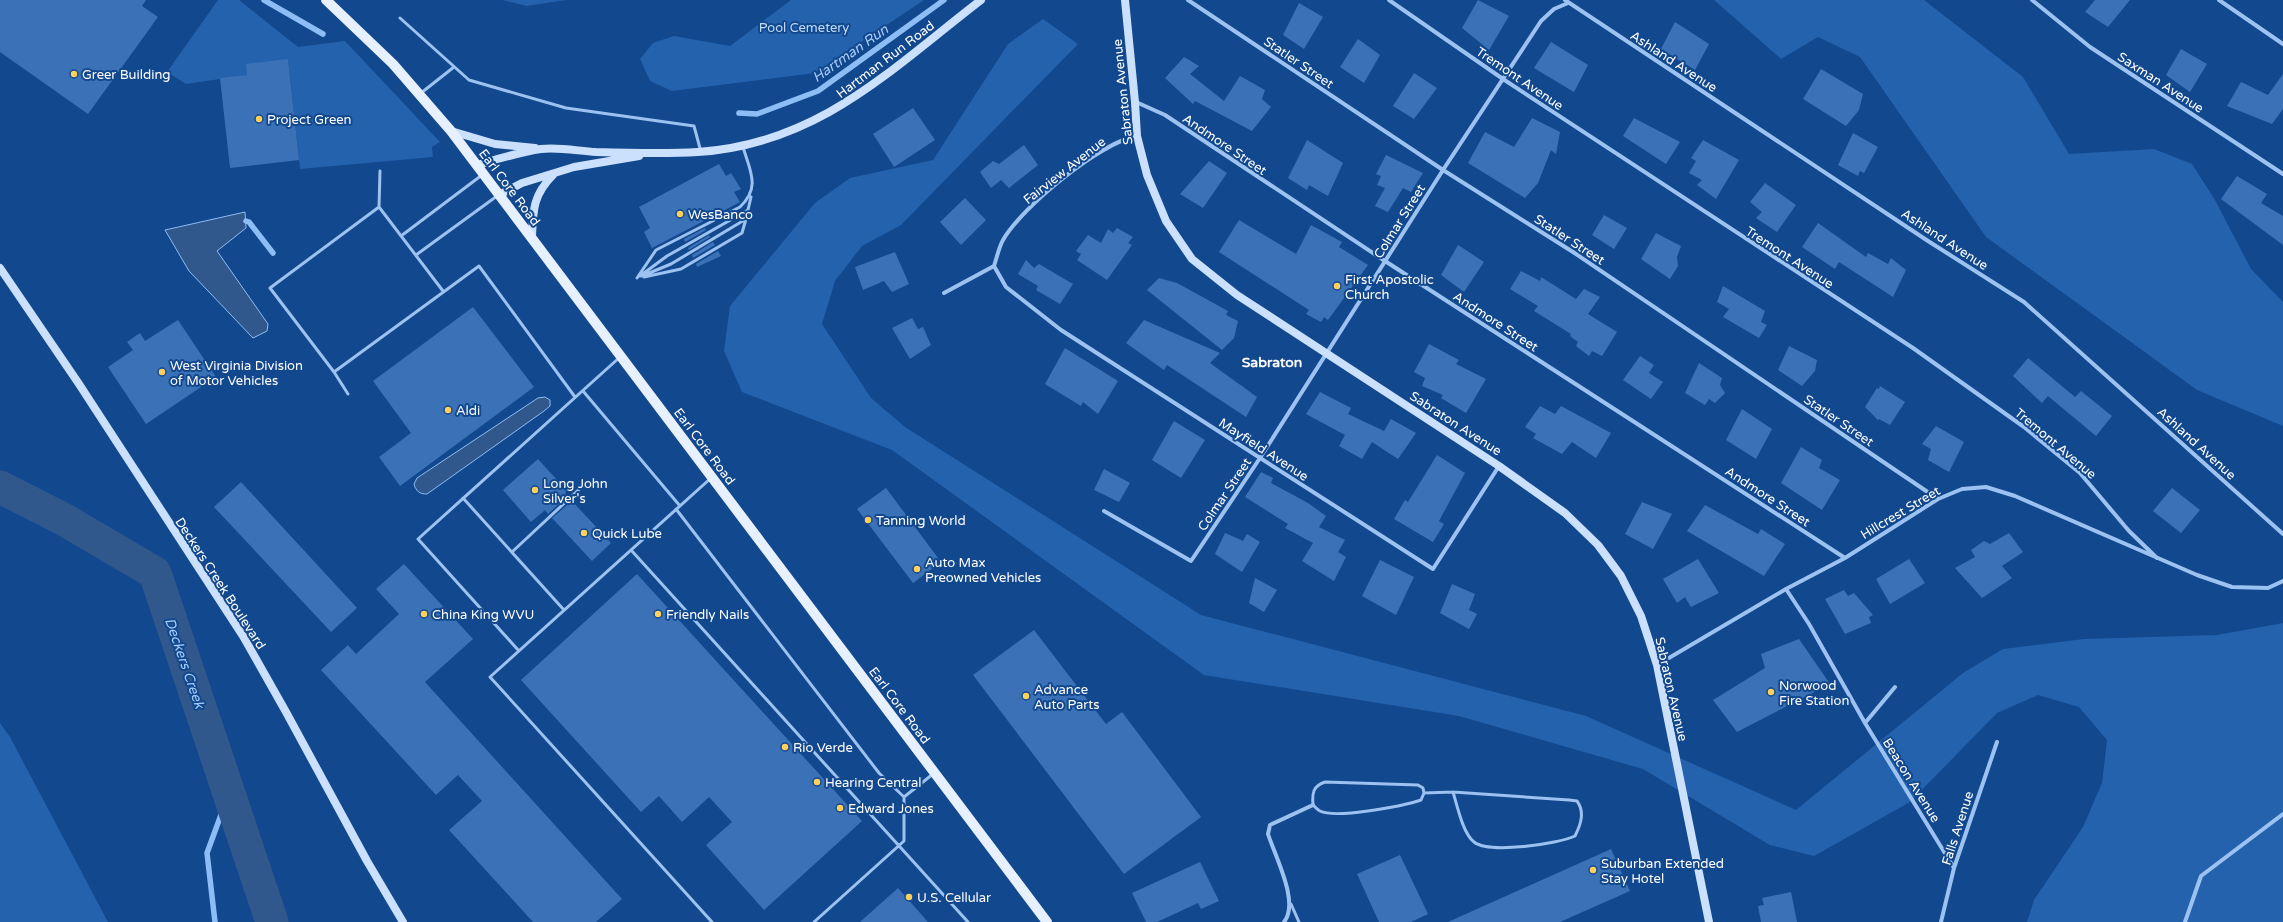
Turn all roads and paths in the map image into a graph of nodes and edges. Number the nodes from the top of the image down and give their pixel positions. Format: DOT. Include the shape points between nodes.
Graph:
graph roads {
  1 [pos="326,0"];
  2 [pos="981,0"];
  3 [pos="1125,0"];
  4 [pos="1188,0"];
  5 [pos="1389,0"];
  6 [pos="2032,0"];
  7 [pos="2218,0"];
  8 [pos="1566,2"];
  9 [pos="400,18"];
  10 [pos="2283,44"];
  11 [pos="454,67"];
  12 [pos="1503,79"];
  13 [pos="419,94"];
  14 [pos="1135,102"];
  15 [pos="451,131"];
  16 [pos="1137,136"];
  17 [pos="742,144"];
  18 [pos="542,149"];
  19 [pos="657,152"];
  20 [pos="701,152"];
  21 [pos="477,165"];
  22 [pos="380,170"];
  23 [pos="1443,170"];
  24 [pos="483,174"];
  25 [pos="553,174"];
  26 [pos="2283,174"];
  27 [pos="499,195"];
  28 [pos="751,195"];
  29 [pos="379,207"];
  30 [pos="748,210"];
  31 [pos="746,219"];
  32 [pos="401,236"];
  33 [pos="532,237"];
  34 [pos="416,255"];
  35 [pos="1385,261"];
  36 [pos="994,266"];
  37 [pos="0,268"];
  38 [pos="637,278"];
  39 [pos="443,291"];
  40 [pos="944,293"];
  41 [pos="1327,354"];
  42 [pos="621,356"];
  43 [pos="334,372"];
  44 [pos="583,390"];
  45 [pos="348,394"];
  46 [pos="575,397"];
  47 [pos="1260,458"];
  48 [pos="1499,466"];
  49 [pos="712,477"];
  50 [pos="587,482"];
  51 [pos="463,498"];
  52 [pos="1938,499"];
  53 [pos="680,506"];
  54 [pos="676,509"];
  55 [pos="1104,511"];
  56 [pos="2283,534"];
  57 [pos="631,550"];
  58 [pos="512,552"];
  59 [pos="1845,558"];
  60 [pos="2157,558"];
  61 [pos="2283,581"];
  62 [pos="1786,589"];
  63 [pos="564,610"];
  64 [pos="519,651"];
  65 [pos="1657,665"];
  66 [pos="1895,687"];
  67 [pos="1865,723"];
  68 [pos="1997,742"];
  69 [pos="935,772"];
  70 [pos="1453,792"];
  71 [pos="1424,793"];
  72 [pos="904,797"];
  73 [pos="1313,805"];
  74 [pos="2283,814"];
  75 [pos="900,845"];
  76 [pos="1954,868"];
  77 [pos="1291,904"];
  78 [pos="403,922"];
  79 [pos="712,922"];
  80 [pos="814,922"];
  81 [pos="968,922"];
  82 [pos="1048,922"];
  83 [pos="1284,922"];
  84 [pos="1299,922"];
  85 [pos="1709,922"];
  86 [pos="1941,922"];
  87 [pos="2185,922"];
  1 -- 13 [label="main road, Earl Core Road" via="393,64"];
  2 -- 17 [label="street, Hartman Run Road" via="910,58 845,104 764,141"];
  3 -- 14 [label="street, Sabraton Avenue"];
  4 -- 23 [label="street, Statler Street"];
  5 -- 12 [label="street, Tremont Avenue"];
  6 -- 26 [label="street, Saxman Avenue" via="2090,47"];
  7 -- 10 [label="street"];
  8 -- 12 [label="street, Colmar Street" via="1540,21"];
  8 -- 56 [label="street, Ashland Avenue" via="2024,302"];
  9 -- 11 [label="lane"];
  11 -- 13 [label="lane"];
  11 -- 20 [label="lane" via="469,80 566,108 694,126"];
  12 -- 23 [label="street, Colmar Street"];
  12 -- 60 [label="street, Tremont Avenue" via="1913,348 2024,427 2080,473 2129,531"];
  13 -- 15 [label="main road, Earl Core Road"];
  14 -- 16 [label="street, Sabraton Avenue"];
  14 -- 35 [label="street, Andmore Street" via="1165,115"];
  15 -- 18 [label="street" via="495,144"];
  15 -- 21 [label="main road, Earl Core Road"];
  16 -- 36 [label="street, Fairview Avenue" via="1116,143 1089,160 1032,204 1003,240"];
  16 -- 41 [label="street, Sabraton Avenue" via="1147,176 1166,221 1192,259 1237,295"];
  17 -- 20 [label="street, Hartman Run Road"];
  17 -- 28 [label="lane" via="752,178"];
  18 -- 19 [label="street, Hartman Run Road"];
  18 -- 21 [label="street, Hartman Run Road"];
  19 -- 20 [label="street, Hartman Run Road"];
  19 -- 25 [label="street, Hartman Run Road" via="574,167"];
  21 -- 24 [label="main road, Earl Core Road"];
  22 -- 29 [label="lane"];
  23 -- 35 [label="street, Colmar Street"];
  23 -- 52 [label="street, Statler Street" via="1580,256"];
  24 -- 27 [label="main road, Earl Core Road"];
  24 -- 32 [label="lane"];
  25 -- 27 [label="street, Hartman Run Road" via="522,183"];
  25 -- 33 [label="street" via="541,187 533,207"];
  27 -- 33 [label="main road, Earl Core Road"];
  27 -- 34 [label="lane"];
  28 -- 30 [label="lane"];
  28 -- 38 [label="lane" via="740,206 656,250"];
  29 -- 32 [label="lane"];
  29 -- 43 [label="lane" via="270,288"];
  30 -- 31 [label="lane"];
  30 -- 38 [label="lane" via="667,256"];
  31 -- 38 [label="lane" via="671,264"];
  31 -- 38 [label="lane" via="742,233 681,269"];
  32 -- 34 [label="lane"];
  33 -- 42 [label="main road, Earl Core Road"];
  34 -- 39 [label="lane"];
  35 -- 41 [label="street, Colmar Street"];
  35 -- 59 [label="street, Andmore Street"];
  36 -- 40 [label="street"];
  36 -- 47 [label="street, Mayfield Avenue" via="1006,287 1061,330"];
  37 -- 78 [label="street, Deckers Creek Boulevard" via="79,384 243,636"];
  39 -- 43 [label="lane"];
  39 -- 46 [label="lane" via="479,266"];
  41 -- 47 [label="street, Colmar Street"];
  41 -- 48 [label="street, Sabraton Avenue"];
  42 -- 44 [label="lane"];
  42 -- 49 [label="main road, Earl Core Road"];
  43 -- 45 [label="lane"];
  44 -- 46 [label="lane"];
  44 -- 53 [label="lane"];
  46 -- 51 [label="lane"];
  47 -- 48 [label="street, Mayfield Avenue" via="1433,569"];
  47 -- 55 [label="street, Colmar Street" via="1190,560"];
  48 -- 65 [label="street, Sabraton Avenue" via="1565,513 1606,554 1631,594"];
  49 -- 53 [label="lane"];
  49 -- 69 [label="main road, Earl Core Road"];
  50 -- 58 [label="lane"];
  51 -- 58 [label="lane"];
  51 -- 64 [label="lane" via="418,539"];
  52 -- 59 [label="street, Hillcrest Street"];
  52 -- 60 [label="street, Hillcrest Street" via="1962,489 1986,487 2050,510"];
  53 -- 54 [label="lane"];
  54 -- 57 [label="lane"];
  54 -- 72 [label="lane" via="879,773"];
  57 -- 63 [label="lane"];
  57 -- 75 [label="lane"];
  58 -- 63 [label="lane"];
  59 -- 62 [label="street, Hillcrest Street"];
  60 -- 61 [label="street, Hillcrest Street" via="2232,587 2268,588"];
  62 -- 65 [label="street, Hillcrest Street"];
  62 -- 67 [label="street, Beacon Avenue" via="1809,624"];
  63 -- 64 [label="lane"];
  64 -- 79 [label="lane" via="490,677"];
  65 -- 85 [label="street, Sabraton Avenue"];
  66 -- 67 [label="street"];
  67 -- 76 [label="street, Beacon Avenue"];
  68 -- 76 [label="street, Falls Avenue"];
  69 -- 72 [label="lane"];
  69 -- 82 [label="main road, Earl Core Road"];
  70 -- 70 [label="lane" via="1467,835 1486,848 1545,845 1565,841 1575,836 1582,817 1576,801"];
  70 -- 71 [label="lane"];
  71 -- 73 [label="lane" via="1421,800 1407,805 1375,810 1334,814 1320,811"];
  71 -- 73 [label="lane" via="1418,784 1325,782 1317,784"];
  72 -- 75 [label="lane" via="904,841"];
  73 -- 77 [label="street" via="1270,825 1268,834"];
  74 -- 87 [label="street" via="2201,876"];
  75 -- 80 [label="lane"];
  75 -- 81 [label="lane"];
  76 -- 86 [label="street, Falls Avenue"];
  77 -- 83 [label="street"];
  77 -- 84 [label="lane"];
}
